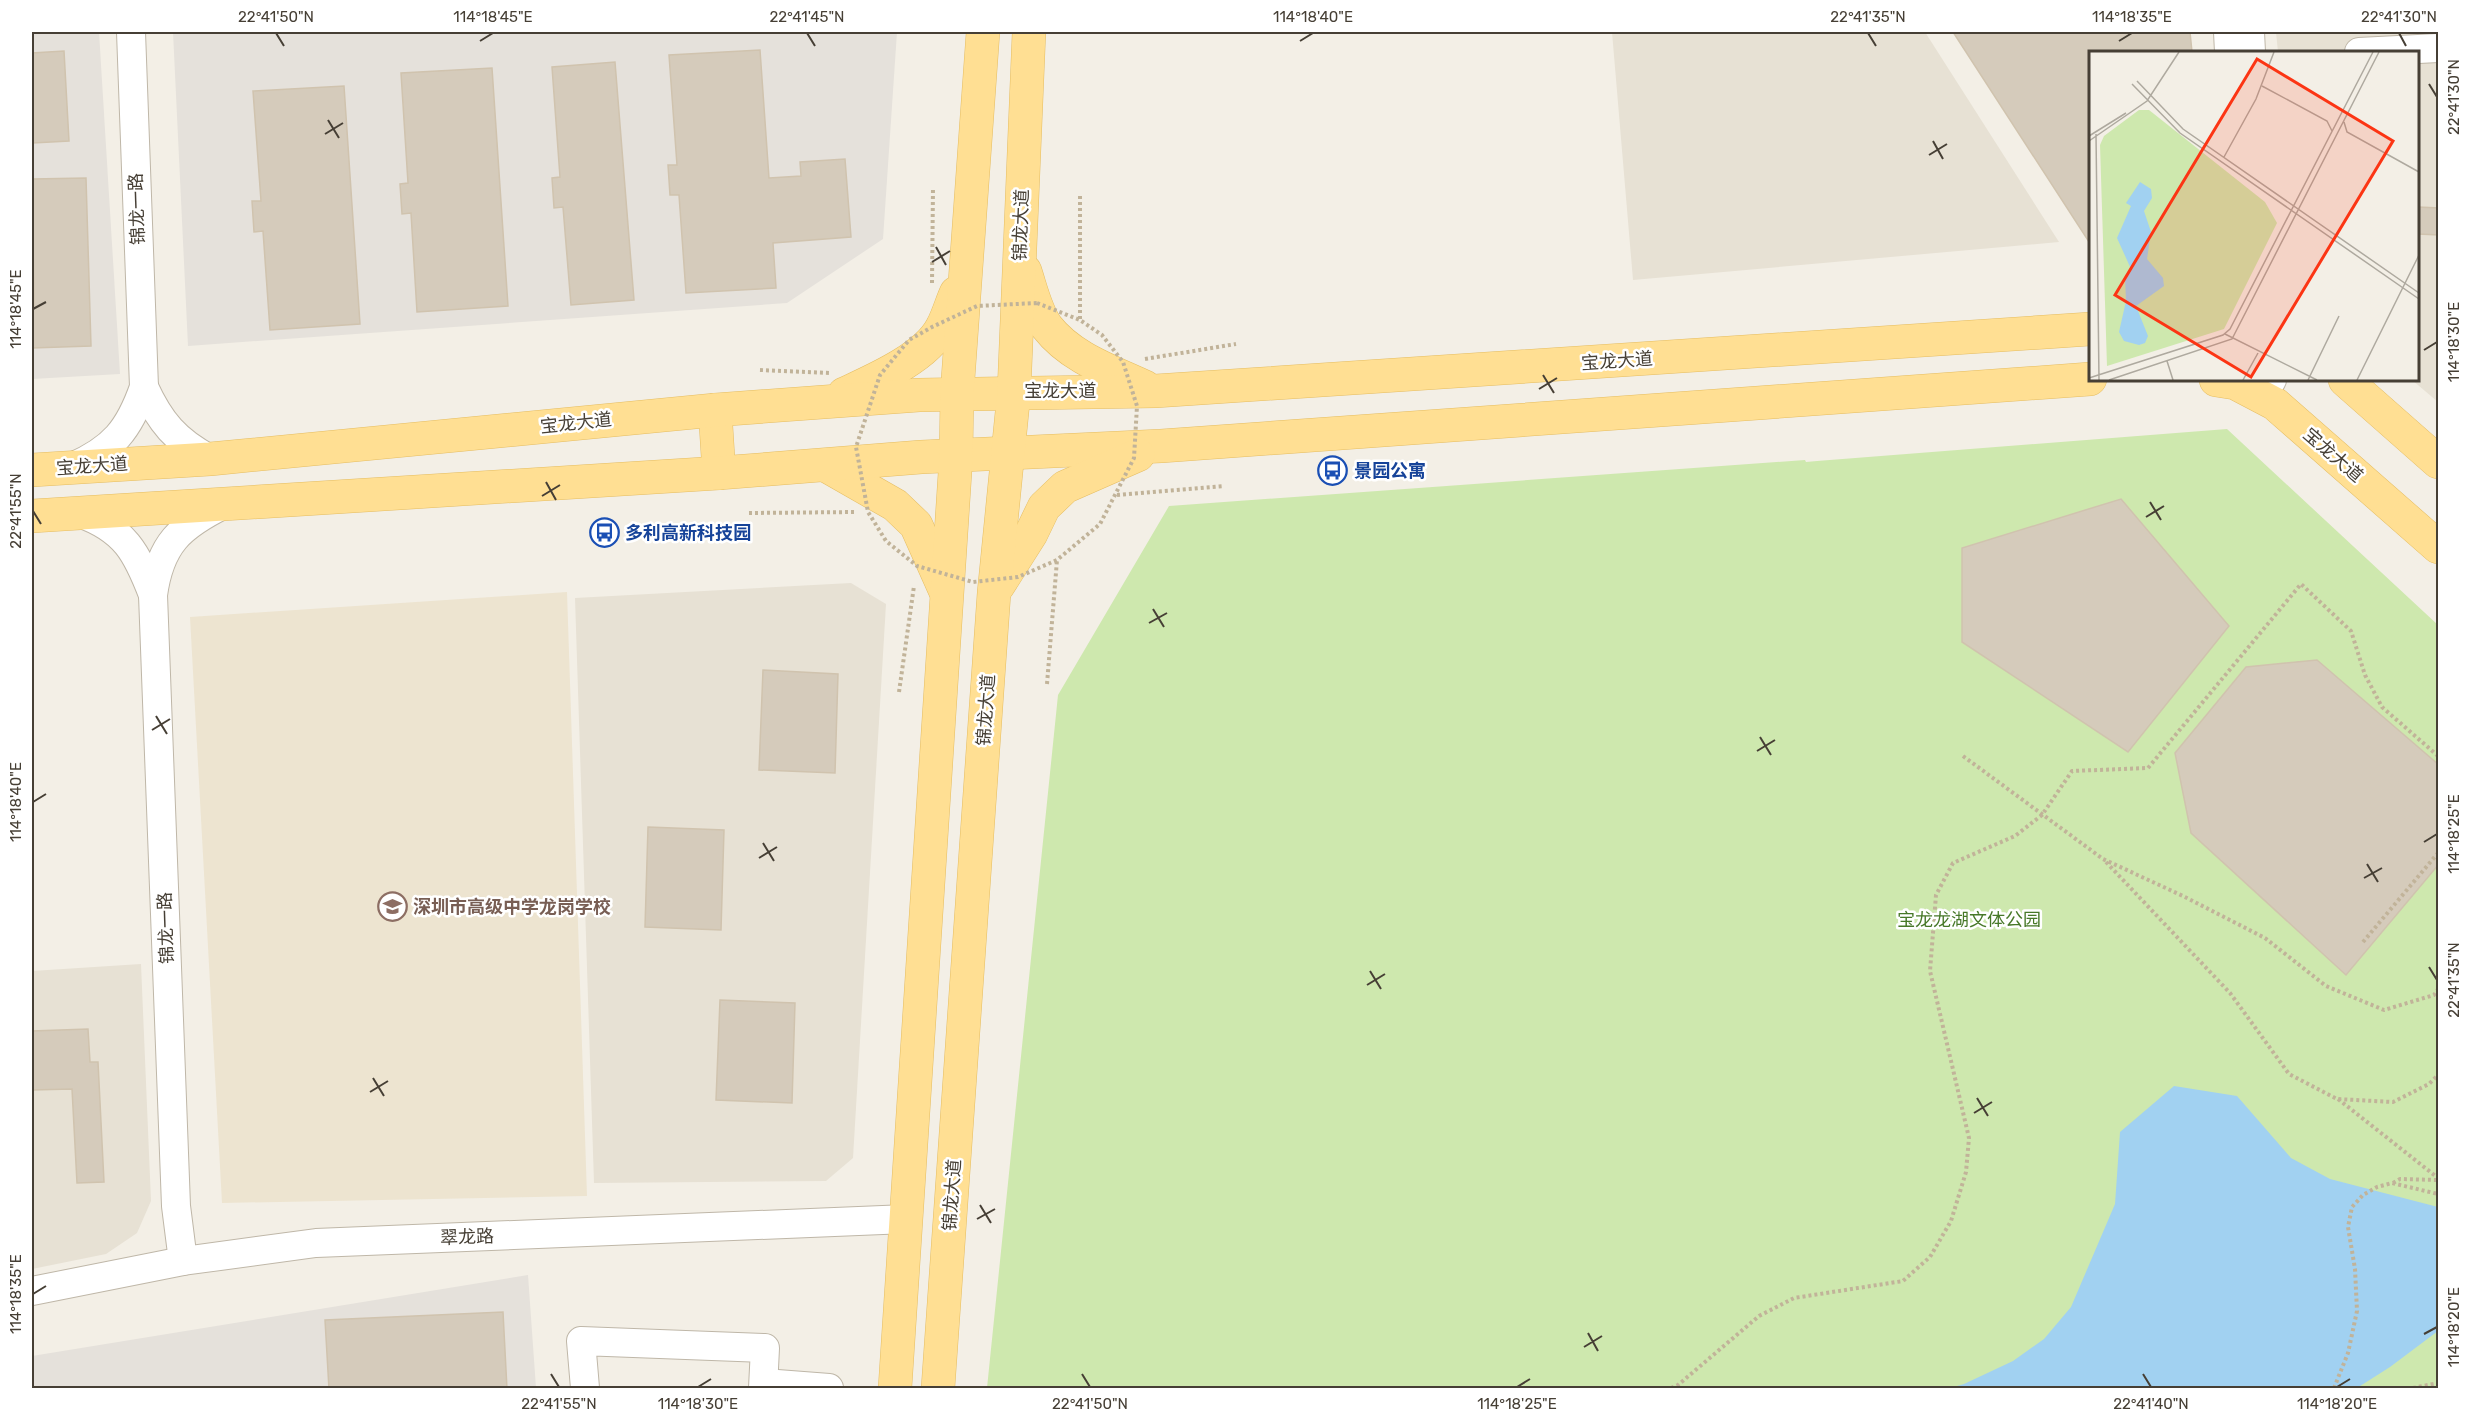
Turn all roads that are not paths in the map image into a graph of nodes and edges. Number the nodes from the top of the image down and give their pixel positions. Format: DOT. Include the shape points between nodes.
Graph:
graph roads {
  1 [pos="130,32"];
  2 [pos="983,32"];
  3 [pos="1029,32"];
  4 [pos="2228,32"];
  5 [pos="2250,32"];
  6 [pos="2439,48"];
  7 [pos="2229,51"];
  8 [pos="2251,51"];
  9 [pos="2379,51"];
  10 [pos="1020,254"];
  11 [pos="968,263"];
  12 [pos="2089,329"];
  13 [pos="2089,380"];
  14 [pos="2223,381"];
  15 [pos="2346,381"];
  16 [pos="2262,385"];
  17 [pos="144,387"];
  18 [pos="830,387"];
  19 [pos="1155,391"];
  20 [pos="1014,392"];
  21 [pos="957,393"];
  22 [pos="715,410"];
  23 [pos="1161,446"];
  24 [pos="1009,454"];
  25 [pos="956,458"];
  26 [pos="210,459"];
  27 [pos="2439,462"];
  28 [pos="825,465"];
  29 [pos="70,468"];
  30 [pos="32,471"];
  31 [pos="719,472"];
  32 [pos="227,503"];
  33 [pos="80,513"];
  34 [pos="32,516"];
  35 [pos="2439,547"];
  36 [pos="994,593"];
  37 [pos="153,595"];
  38 [pos="947,597"];
  39 [pos="907,1219"];
  40 [pos="183,1261"];
  41 [pos="32,1291"];
  42 [pos="763,1386"];
  43 [pos="585,1389"];
  44 [pos="829,1389"];
  45 [pos="895,1389"];
  46 [pos="939,1389"];
  1 -- 17 [label="street, 锦龙一路"];
  2 -- 11 [label="main road"];
  3 -- 10 [label="main road, 锦龙大道"];
  4 -- 7 [label="street"];
  5 -- 8 [label="street"];
  6 -- 9 [label="street"];
  10 -- 19 [label="main road" via="1046,326 1064,345"];
  10 -- 20 [label="main road, 锦龙大道"];
  11 -- 18 [label="main road" via="942,328 926,348 865,384"];
  11 -- 21 [label="main road"];
  12 -- 19 [label="main road, 宝龙大道"];
  13 -- 23 [label="main road"];
  14 -- 16 [label="main road, 宝龙大道"];
  15 -- 27 [label="main road"];
  16 -- 35 [label="main road, 宝龙大道" via="2275,404"];
  17 -- 26 [label="street, 锦龙一路" via="169,430 187,447"];
  17 -- 29 [label="street, 锦龙一路" via="135,413 118,438 96,457"];
  18 -- 21 [label="main road, 宝龙大道"];
  18 -- 22 [label="main road, 宝龙大道"];
  19 -- 20 [label="main road, 宝龙大道"];
  20 -- 21 [label="main road, 宝龙大道"];
  20 -- 24 [label="main road, 锦龙大道"];
  21 -- 25 [label="main road"];
  22 -- 26 [label="main road, 宝龙大道"];
  22 -- 31 [label="main road"];
  23 -- 24 [label="main road"];
  23 -- 36 [label="main road" via="1065,487 1044,507"];
  24 -- 25 [label="main road"];
  24 -- 36 [label="main road, 锦龙大道"];
  25 -- 28 [label="main road"];
  25 -- 38 [label="main road"];
  26 -- 29 [label="main road, 宝龙大道"];
  28 -- 31 [label="main road"];
  28 -- 38 [label="main road" via="895,505 916,525"];
  29 -- 30 [label="main road, 宝龙大道"];
  31 -- 32 [label="main road"];
  32 -- 33 [label="main road"];
  32 -- 37 [label="street, 锦龙一路" via="184,528 166,549 156,572"];
  33 -- 34 [label="main road"];
  33 -- 37 [label="street, 锦龙一路" via="101,520 119,534 134,551"];
  36 -- 46 [label="main road, 锦龙大道"];
  37 -- 40 [label="street, 锦龙一路" via="176,1206"];
  38 -- 39 [label="main road"];
  39 -- 40 [label="street, 翠龙路" via="316,1243"];
  39 -- 45 [label="main road"];
  40 -- 41 [label="street, 翠龙路"];
  42 -- 43 [label="street" via="765,1348 581,1341"];
  42 -- 44 [label="street"];
}
